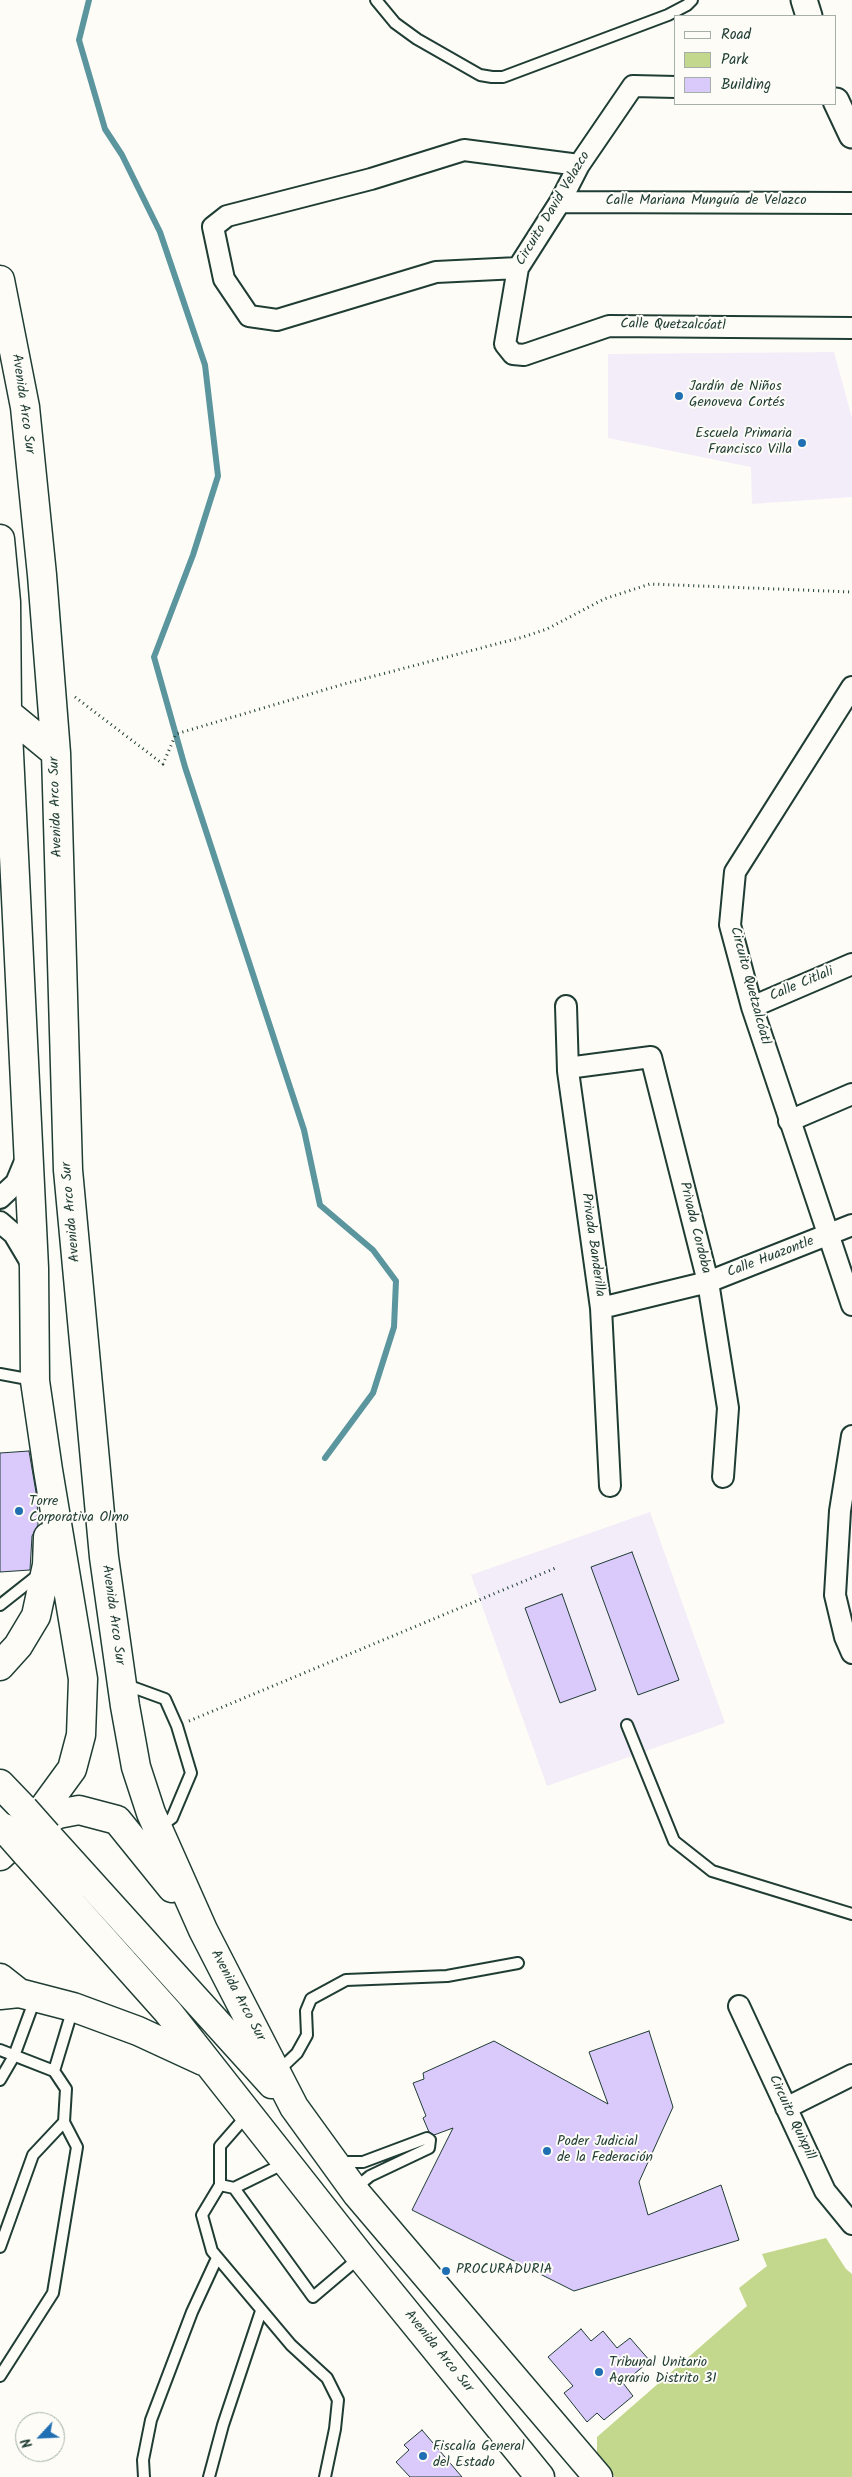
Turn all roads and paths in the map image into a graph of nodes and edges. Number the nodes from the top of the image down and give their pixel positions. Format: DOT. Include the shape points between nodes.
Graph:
graph roads {
  1 [pos="376,0"];
  2 [pos="692,0"];
  3 [pos="804,0"];
  4 [pos="809,15"];
  5 [pos="674,87"];
  6 [pos="837,103"];
  7 [pos="852,135"];
  8 [pos="579,164"];
  9 [pos="560,202"];
  10 [pos="852,203"];
  11 [pos="518,268"];
  12 [pos="0,280"];
  13 [pos="852,328"];
  14 [pos="505,344"];
  15 [pos="0,539"];
  16 [pos="852,592"];
  17 [pos="51,678"];
  18 [pos="852,687"];
  19 [pos="4,710"];
  20 [pos="56,752"];
  21 [pos="852,964"];
  22 [pos="566,1006"];
  23 [pos="752,1007"];
  24 [pos="571,1069"];
  25 [pos="852,1094"];
  26 [pos="789,1121"];
  27 [pos="27,1158"];
  28 [pos="0,1198"];
  29 [pos="0,1222"];
  30 [pos="852,1225"];
  31 [pos="829,1236"];
  32 [pos="34,1268"];
  33 [pos="708,1282"];
  34 [pos="852,1305"];
  35 [pos="601,1308"];
  36 [pos="0,1374"];
  37 [pos="36,1381"];
  38 [pos="852,1436"];
  39 [pos="48,1470"];
  40 [pos="723,1477"];
  41 [pos="610,1486"];
  42 [pos="846,1508"];
  43 [pos="47,1565"];
  44 [pos="558,1568"];
  45 [pos="0,1605"];
  46 [pos="850,1641"];
  47 [pos="0,1666"];
  48 [pos="121,1683"];
  49 [pos="627,1725"];
  50 [pos="177,1726"];
  51 [pos="0,1784"];
  52 [pos="158,1829"];
  53 [pos="18,1834"];
  54 [pos="852,1914"];
  55 [pos="203,1930"];
  56 [pos="518,1963"];
  57 [pos="14,1990"];
  58 [pos="73,2006"];
  59 [pos="739,2006"];
  60 [pos="0,2050"];
  61 [pos="14,2056"];
  62 [pos="206,2062"];
  63 [pos="54,2071"];
  64 [pos="852,2075"];
  65 [pos="272,2076"];
  66 [pos="0,2080"];
  67 [pos="786,2108"];
  68 [pos="248,2113"];
  69 [pos="64,2122"];
  70 [pos="286,2162"];
  71 [pos="333,2162"];
  72 [pos="220,2185"];
  73 [pos="234,2188"];
  74 [pos="356,2194"];
  75 [pos="852,2224"];
  76 [pos="0,2247"];
  77 [pos="217,2258"];
  78 [pos="361,2258"];
  79 [pos="261,2311"];
  80 [pos="0,2376"];
  81 [pos="144,2477"];
  82 [pos="208,2477"];
  83 [pos="325,2477"];
  84 [pos="540,2477"];
  85 [pos="598,2477"];
  1 -- 2 [label="lane" via="395,23 417,39 480,75 492,78 503,77 668,15"];
  3 -- 4 [label="street"];
  5 -- 8 [label="street, Circuito David Velazco" via="633,86"];
  6 -- 7 [label="street"];
  8 -- 9 [label="street, Circuito David Velazco"];
  8 -- 11 [label="street" via="464,150 371,179 227,216 213,227 224,279 249,316 277,320 436,272"];
  9 -- 10 [label="street, Calle Mariana Munguía de Velazco"];
  9 -- 11 [label="street, Circuito David Velazco"];
  11 -- 14 [label="street, Circuito David Velazco"];
  12 -- 17 [label="main road, Avenida Arco Sur" via="25,407"];
  13 -- 14 [label="street, Calle Quetzalcóatl" via="609,326 524,355 513,354"];
  15 -- 19 [label="main road" via="6,602"];
  16 -- 17 [label="path" via="650,584 604,599 547,629 523,637 344,684 176,734 163,764"];
  17 -- 20 [label="main road, Avenida Arco Sur"];
  18 -- 23 [label="street, Circuito Quetzalcóatl" via="735,872 730,925"];
  19 -- 20 [label="main road"];
  19 -- 27 [label="main road"];
  20 -- 48 [label="main road, Avenida Arco Sur" via="68,1170 104,1557"];
  21 -- 23 [label="street, Calle Citlali"];
  22 -- 24 [label="street, Privada Banderilla"];
  23 -- 26 [label="street, Circuito Quetzalcóatl"];
  24 -- 33 [label="street, Privada Cordoba" via="651,1057"];
  24 -- 35 [label="street, Privada Banderilla"];
  25 -- 26 [label="street"];
  26 -- 31 [label="street, Circuito Quetzalcóatl"];
  27 -- 28 [label="street" via="16,1183"];
  27 -- 32 [label="main road"];
  29 -- 32 [label="street" via="14,1234"];
  30 -- 31 [label="street, Calle Huazontle"];
  31 -- 33 [label="street, Calle Huazontle"];
  31 -- 34 [label="street, Circuito Quetzalcóatl"];
  32 -- 37 [label="main road"];
  33 -- 35 [label="street, Calle Huazontle"];
  33 -- 40 [label="street, Privada Cordoba" via="728,1408"];
  35 -- 41 [label="street, Privada Banderilla"];
  36 -- 37 [label="lane"];
  37 -- 39 [label="main road"];
  38 -- 42 [label="street"];
  39 -- 43 [label="main road"];
  39 -- 53 [label="main road" via="83,1679 81,1735 72,1769"];
  42 -- 46 [label="street" via="835,1595"];
  43 -- 45 [label="lane" via="28,1585"];
  43 -- 47 [label="main road" via="36,1616 18,1646"];
  44 -- 50 [label="path"];
  48 -- 50 [label="lane" via="165,1699"];
  48 -- 52 [label="main road, Avenida Arco Sur" via="136,1767"];
  49 -- 54 [label="lane" via="674,1841 712,1871"];
  50 -- 52 [label="lane" via="190,1773 172,1818"];
  51 -- 53 [label="main road"];
  52 -- 55 [label="main road, Avenida Arco Sur"];
  53 -- 55 [label="main road" via="58,1814 79,1810 117,1820"];
  53 -- 62 [label="main road, Avenida Arco Sur"];
  53 -- 65 [label="main road, Avenida Arco Sur"];
  55 -- 65 [label="main road, Avenida Arco Sur"];
  56 -- 65 [label="lane" via="447,1976 346,1980 312,1998 306,2012 308,2035 297,2054"];
  57 -- 58 [label="main road, Avenida Arco Sur"];
  57 -- 61 [label="lane"];
  58 -- 62 [label="main road, Avenida Arco Sur"];
  58 -- 63 [label="lane"];
  59 -- 67 [label="street, Circuito Quixpill"];
  60 -- 61 [label="lane"];
  61 -- 63 [label="lane"];
  61 -- 66 [label="lane"];
  62 -- 68 [label="main road, Avenida Arco Sur"];
  63 -- 69 [label="lane" via="66,2089"];
  64 -- 67 [label="street"];
  65 -- 71 [label="main road, Avenida Arco Sur"];
  67 -- 75 [label="street, Circuito Quixpill" via="825,2192"];
  68 -- 70 [label="main road, Avenida Arco Sur"];
  68 -- 72 [label="lane" via="220,2146"];
  69 -- 76 [label="lane" via="33,2155"];
  69 -- 80 [label="lane" via="77,2147 53,2293"];
  70 -- 73 [label="lane"];
  70 -- 78 [label="main road, Avenida Arco Sur"];
  71 -- 74 [label="main road, Avenida Arco Sur"];
  71 -- 74 [label="lane" via="363,2162 427,2138 430,2140 429,2148 370,2176 359,2185"];
  72 -- 73 [label="lane"];
  72 -- 77 [label="lane" via="202,2215"];
  73 -- 78 [label="lane" via="313,2297"];
  74 -- 85 [label="main road, Avenida Arco Sur"];
  77 -- 79 [label="lane"];
  77 -- 81 [label="lane" via="192,2312 151,2420 143,2460"];
  78 -- 84 [label="main road, Avenida Arco Sur"];
  79 -- 82 [label="lane"];
  79 -- 83 [label="lane" via="290,2345 327,2378 338,2400"];
}
